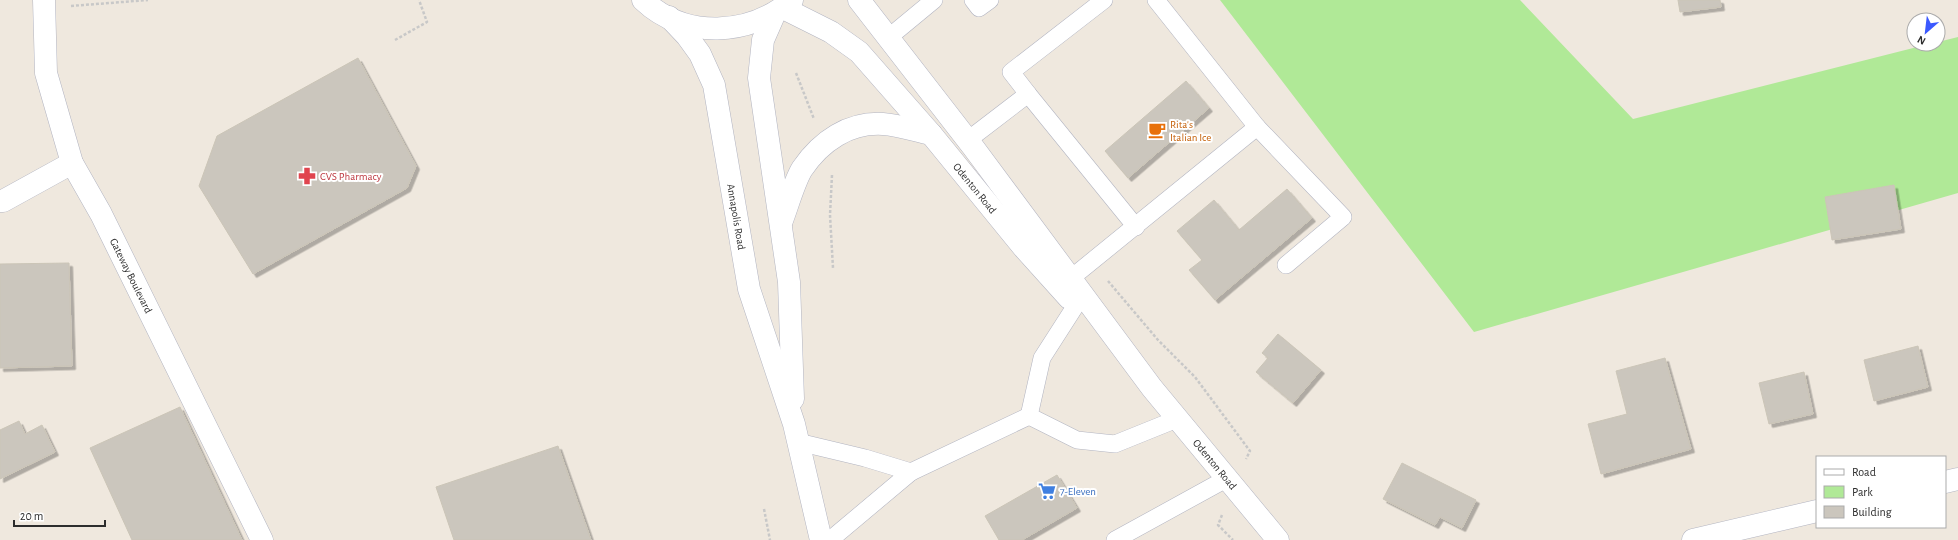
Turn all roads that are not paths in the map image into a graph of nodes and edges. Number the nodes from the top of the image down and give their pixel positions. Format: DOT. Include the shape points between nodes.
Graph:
graph roads {
  1 [pos="44,0"];
  2 [pos="643,0"];
  3 [pos="859,0"];
  4 [pos="934,0"];
  5 [pos="973,0"];
  6 [pos="990,0"];
  7 [pos="1104,0"];
  8 [pos="1156,0"];
  9 [pos="783,8"];
  10 [pos="669,17"];
  11 [pos="888,38"];
  12 [pos="1028,94"];
  13 [pos="1257,127"];
  14 [pos="931,134"];
  15 [pos="968,140"];
  16 [pos="72,164"];
  17 [pos="0,201"];
  18 [pos="780,224"];
  19 [pos="1136,227"];
  20 [pos="1286,265"];
  21 [pos="1070,279"];
  22 [pos="1076,305"];
  23 [pos="1152,388"];
  24 [pos="1029,416"];
  25 [pos="1177,419"];
  26 [pos="796,433"];
  27 [pos="911,472"];
  28 [pos="1226,479"];
  29 [pos="1958,479"];
  30 [pos="1946,482"];
  31 [pos="1816,511"];
  32 [pos="262,540"];
  33 [pos="821,540"];
  34 [pos="830,540"];
  35 [pos="1115,540"];
  36 [pos="1278,540"];
  37 [pos="1693,540"];
  1 -- 16 [label="street, Gateway Boulevard" via="46,73"];
  2 -- 10 [label="street" via="653,10"];
  3 -- 11 [label="street, Odenton Road"];
  4 -- 11 [label="lane"];
  5 -- 6 [label="lane" via="979,8"];
  7 -- 12 [label="lane" via="1011,72"];
  8 -- 13 [label="lane"];
  9 -- 10 [label="street" via="737,28 712,29 686,25"];
  9 -- 14 [label="street, Odenton Road" via="831,32 859,52"];
  9 -- 18 [label="street, Annapolis Road" via="763,40 759,78"];
  10 -- 26 [label="street, Annapolis Road" via="700,54 714,85 749,289"];
  11 -- 15 [label="street, Odenton Road"];
  12 -- 15 [label="lane"];
  12 -- 19 [label="lane"];
  13 -- 19 [label="lane"];
  13 -- 20 [label="lane" via="1343,217"];
  14 -- 18 [label="street" via="884,124 861,126 840,132 820,149 802,170"];
  14 -- 22 [label="street, Odenton Road" via="1024,248"];
  15 -- 21 [label="street, Odenton Road"];
  16 -- 17 [label="street"];
  16 -- 32 [label="street, Gateway Boulevard" via="101,214"];
  18 -- 26 [label="street, Annapolis Road" via="789,282"];
  19 -- 21 [label="lane"];
  21 -- 23 [label="street, Odenton Road"];
  22 -- 23 [label="street, Odenton Road"];
  22 -- 24 [label="lane" via="1042,358"];
  23 -- 25 [label="street, Odenton Road"];
  24 -- 25 [label="lane" via="1077,440 1114,444"];
  24 -- 27 [label="lane"];
  25 -- 28 [label="street, Odenton Road"];
  26 -- 27 [label="lane"];
  26 -- 33 [label="street, Annapolis Road"];
  27 -- 34 [label="lane"];
  28 -- 35 [label="lane"];
  28 -- 36 [label="street, Odenton Road"];
  29 -- 30 [label="street"];
  31 -- 37 [label="street"];
}
